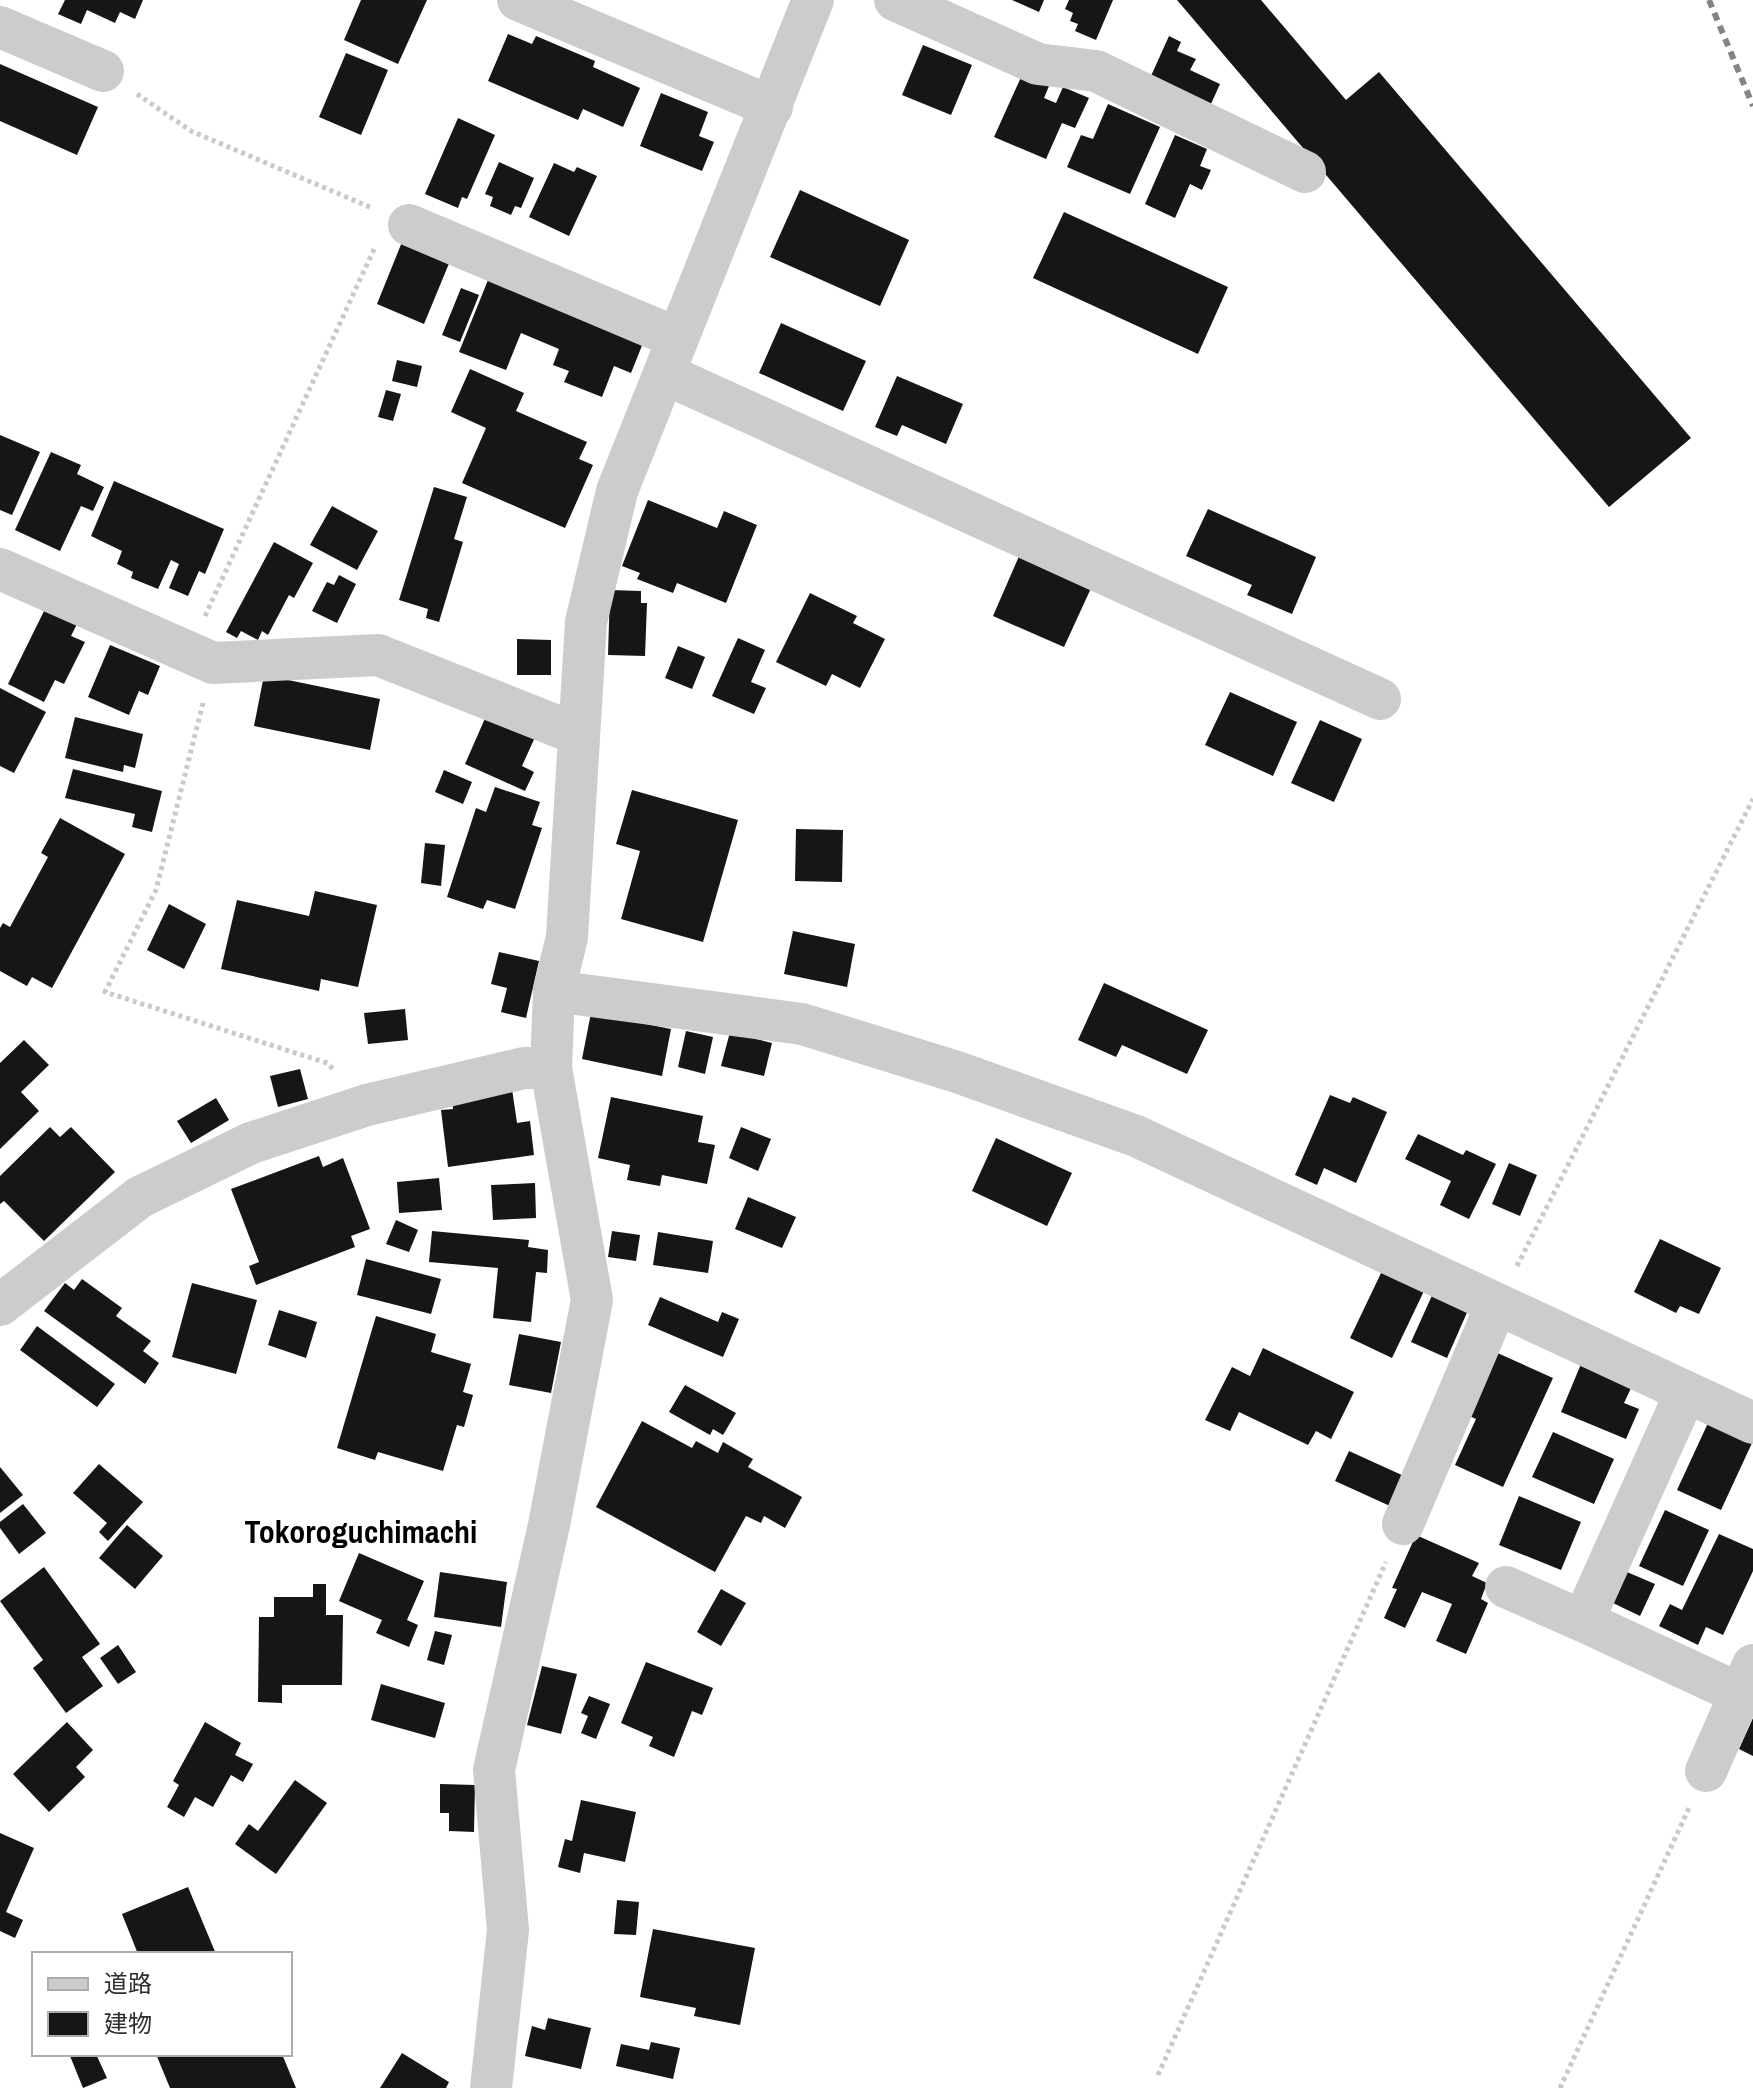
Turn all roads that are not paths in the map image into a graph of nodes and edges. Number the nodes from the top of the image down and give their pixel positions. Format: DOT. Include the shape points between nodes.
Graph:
graph roads {
  1 [pos="518,0"];
  2 [pos="813,0"];
  3 [pos="895,0"];
  4 [pos="0,27"];
  5 [pos="103,71"];
  6 [pos="772,107"];
  7 [pos="1305,172"];
  8 [pos="399,220"];
  9 [pos="671,356"];
  10 [pos="0,569"];
  11 [pos="1380,699"];
  12 [pos="577,734"];
  13 [pos="554,991"];
  14 [pos="551,1068"];
  15 [pos="0,1305"];
  16 [pos="1496,1306"];
  17 [pos="1685,1394"];
  18 [pos="1753,1423"];
  19 [pos="1403,1524"];
  20 [pos="1506,1587"];
  21 [pos="1583,1621"];
  22 [pos="1746,1679"];
  23 [pos="1706,1771"];
  24 [pos="491,2088"];
  1 -- 6 [label="street"];
  2 -- 6 [label="street"];
  3 -- 7 [label="street" via="1038,64 1096,71"];
  4 -- 5 [label="street"];
  6 -- 9 [label="street"];
  8 -- 9 [label="street"];
  9 -- 11 [label="street"];
  9 -- 12 [label="street" via="617,491 586,622"];
  10 -- 12 [label="street" via="200,658 378,655"];
  12 -- 13 [label="street" via="567,937"];
  13 -- 14 [label="street"];
  13 -- 16 [label="street" via="802,1024 957,1072 1136,1136"];
  14 -- 15 [label="street" via="524,1068 367,1105 251,1143 140,1197"];
  14 -- 24 [label="street" via="592,1300 494,1770 508,1930"];
  16 -- 17 [label="street"];
  16 -- 19 [label="street"];
  17 -- 18 [label="street"];
  17 -- 21 [label="street"];
  20 -- 21 [label="street"];
  21 -- 22 [label="street"];
  22 -- 23 [label="street"];
}
